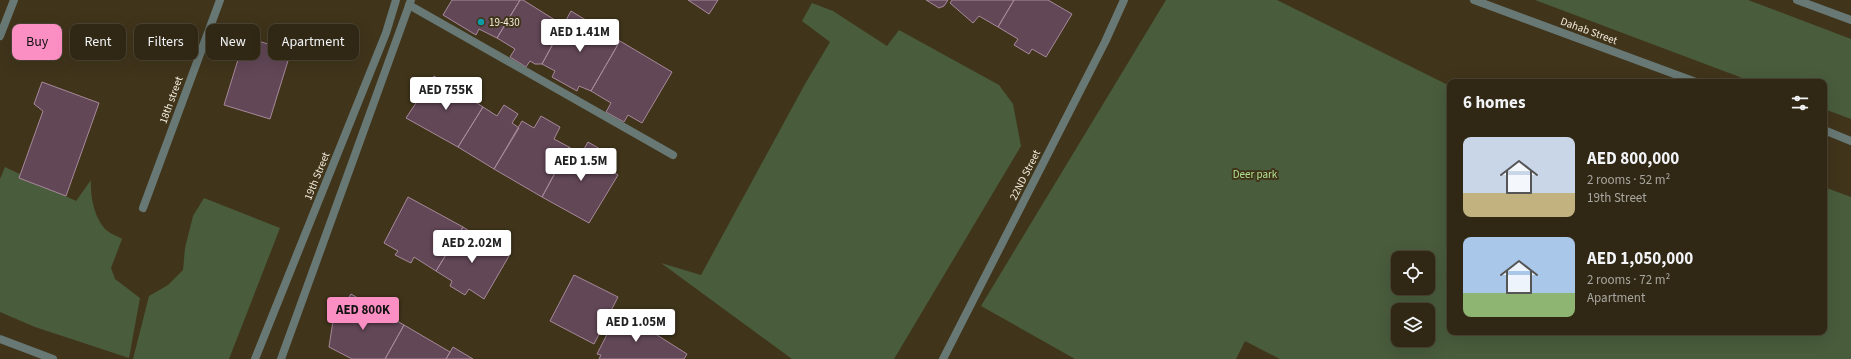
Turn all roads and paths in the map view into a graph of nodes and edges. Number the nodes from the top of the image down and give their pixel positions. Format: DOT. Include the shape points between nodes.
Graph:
graph roads {
  1 [pos="14,0"];
  2 [pos="220,0"];
  3 [pos="396,0"];
  4 [pos="1124,0"];
  5 [pos="1474,0"];
  6 [pos="1797,0"];
  7 [pos="410,2"];
  8 [pos="1851,20"];
  9 [pos="0,36"];
  10 [pos="1688,79"];
  11 [pos="1827,131"];
  12 [pos="1851,141"];
  13 [pos="673,155"];
  14 [pos="143,208"];
  15 [pos="0,339"];
  16 [pos="946,358"];
  17 [pos="53,359"];
  18 [pos="255,359"];
  19 [pos="281,359"];
  1 -- 9 [label="street"];
  2 -- 14 [label="street, 18th street"];
  3 -- 18 [label="street, 19th Street" via="386,33"];
  4 -- 16 [label="street, 22ND Street"];
  5 -- 10 [label="street, Dahab Street"];
  6 -- 8 [label="street"];
  7 -- 13 [label="street"];
  7 -- 19 [label="street"];
  11 -- 12 [label="street"];
  15 -- 17 [label="street"];
}
